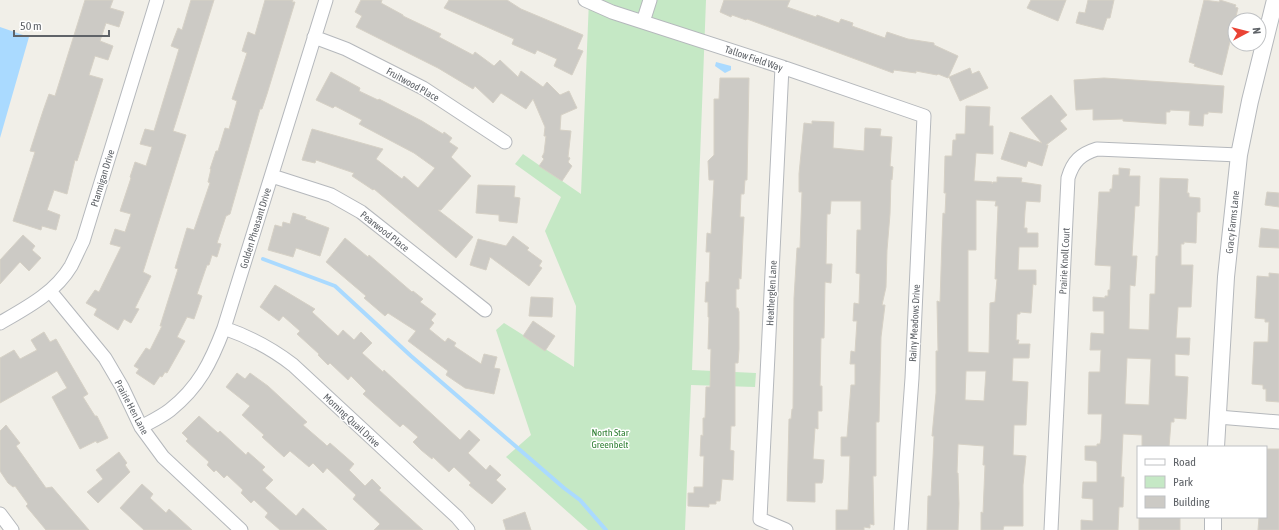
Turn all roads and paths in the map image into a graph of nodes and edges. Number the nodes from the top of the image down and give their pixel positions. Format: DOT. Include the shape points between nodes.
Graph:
graph roads {
  1 [pos="157,0"];
  2 [pos="326,0"];
  3 [pos="585,0"];
  4 [pos="650,0"];
  5 [pos="1275,0"];
  6 [pos="643,22"];
  7 [pos="314,37"];
  8 [pos="782,67"];
  9 [pos="924,116"];
  10 [pos="505,142"];
  11 [pos="1239,155"];
  12 [pos="272,176"];
  13 [pos="50,291"];
  14 [pos="485,310"];
  15 [pos="0,323"];
  16 [pos="224,328"];
  17 [pos="1218,417"];
  18 [pos="1279,422"];
  19 [pos="141,427"];
  20 [pos="1216,446"];
  21 [pos="0,514"];
  22 [pos="1213,518"];
  23 [pos="12,530"];
  24 [pos="241,530"];
  25 [pos="468,530"];
  26 [pos="786,530"];
  27 [pos="901,530"];
  28 [pos="1051,530"];
  29 [pos="1212,530"];
  1 -- 13 [label="street, Ptarmigan Drive" via="83,241 70,267"];
  2 -- 7 [label="street, Golden Pheasant Drive"];
  3 -- 6 [label="street, Tallow Field Way"];
  4 -- 6 [label="street"];
  5 -- 11 [label="street, Gracy Farms Lane"];
  6 -- 8 [label="street, Tallow Field Way"];
  7 -- 10 [label="street, Fruitwood Place" via="346,49 424,88"];
  7 -- 12 [label="street, Golden Pheasant Drive"];
  8 -- 9 [label="street, Tallow Field Way"];
  8 -- 26 [label="street, Heatherglen Lane" via="760,519"];
  9 -- 27 [label="street, Rainy Meadows Drive" via="912,378"];
  11 -- 17 [label="street, Gracy Farms Lane" via="1226,277"];
  11 -- 28 [label="street, Prairie Knoll Court" via="1097,149 1078,158 1072,167 1068,178"];
  12 -- 14 [label="street, Pearwood Place" via="331,195 361,212"];
  12 -- 16 [label="street, Golden Pheasant Drive"];
  13 -- 15 [label="street, Ptarmigan Drive"];
  13 -- 19 [label="street, Prairie Hen Lane" via="105,358"];
  16 -- 19 [label="street, Golden Pheasant Drive" via="212,360 193,388 169,410"];
  16 -- 25 [label="street, Morning Quail Drive" via="251,338 293,365"];
  17 -- 18 [label="street"];
  17 -- 20 [label="street, Gracy Farms Lane"];
  19 -- 24 [label="street, Prairie Hen Lane" via="163,458"];
  21 -- 23 [label="street"];
  22 -- 29 [label="street"];
}
